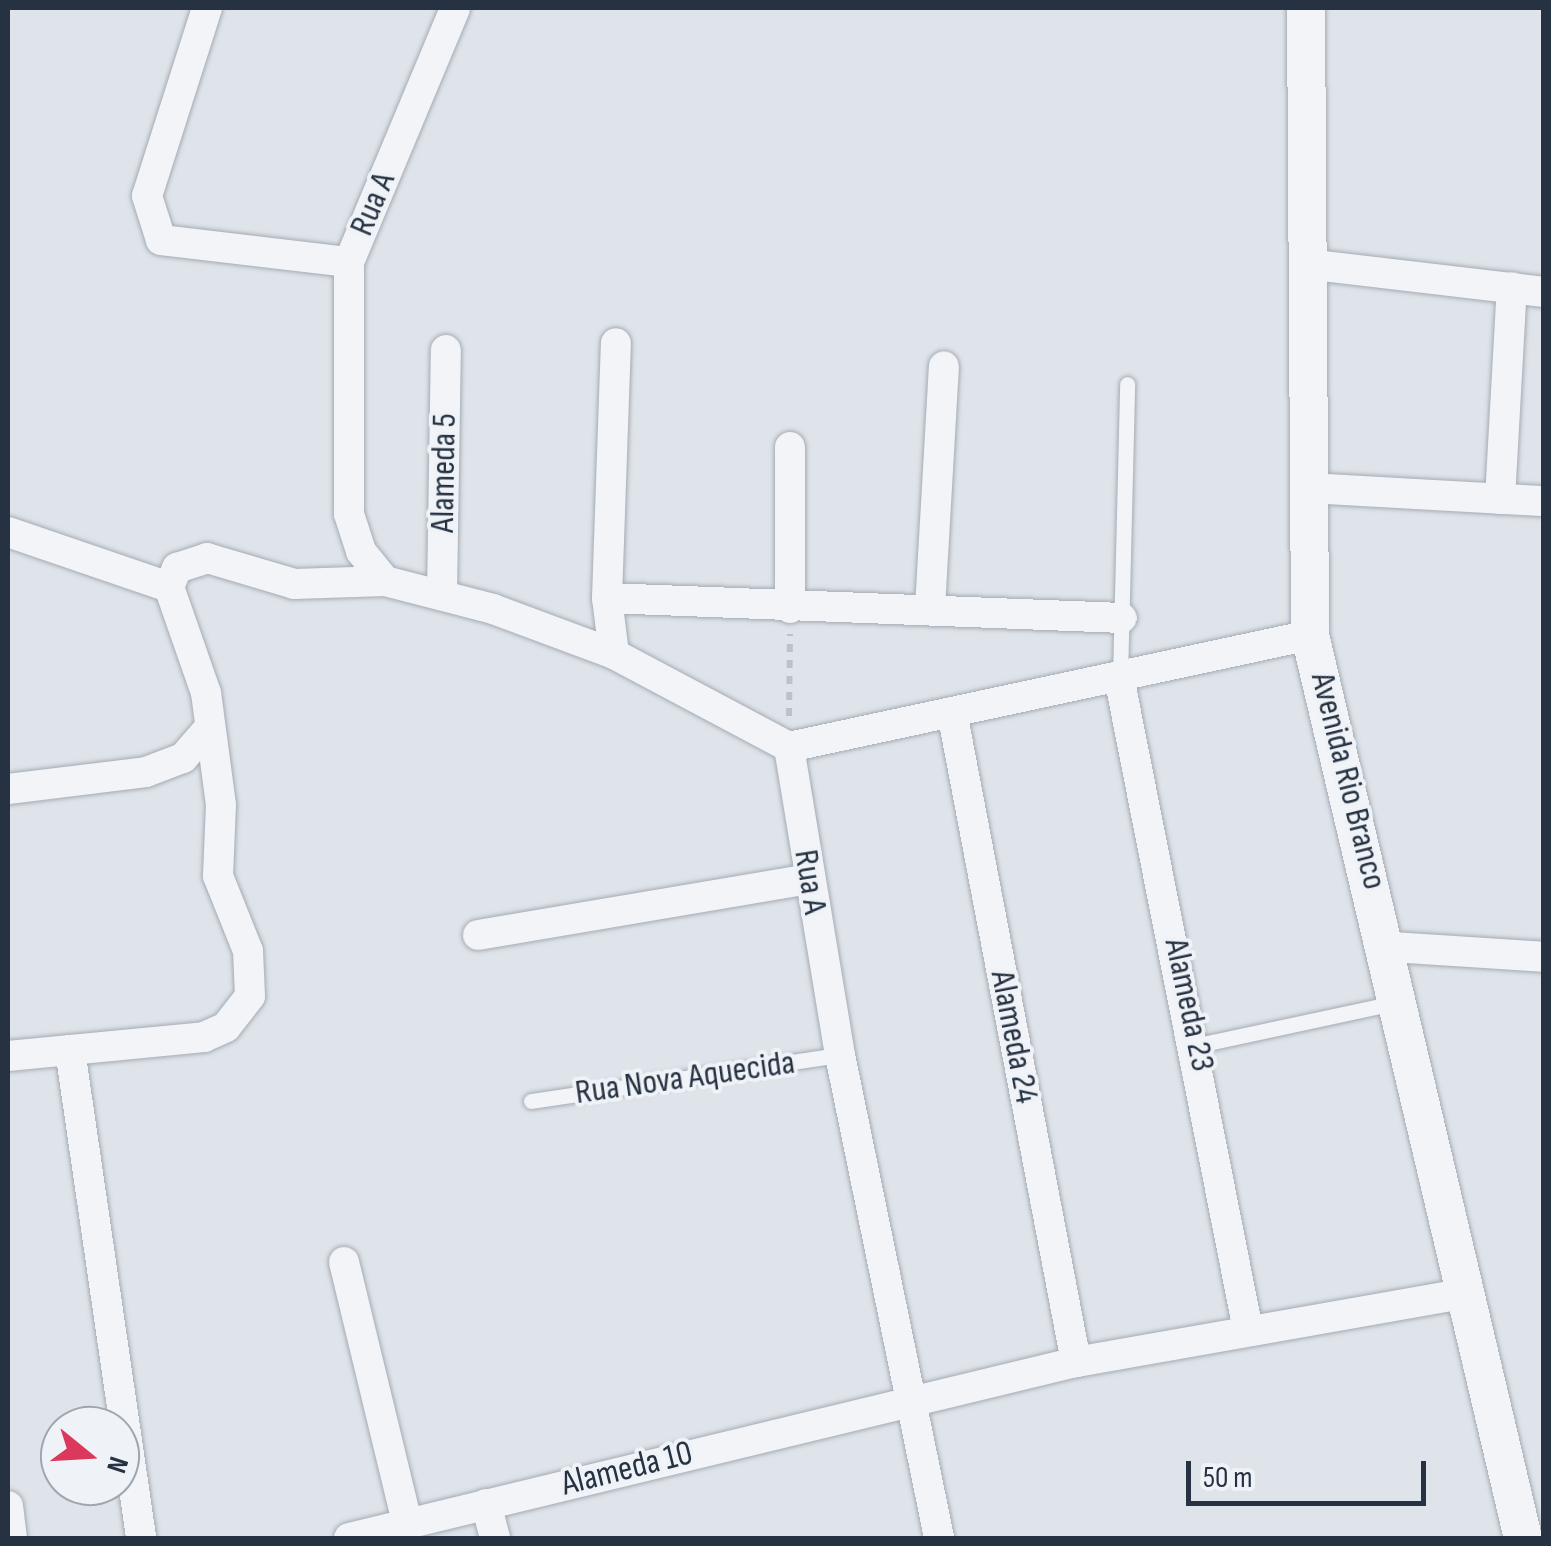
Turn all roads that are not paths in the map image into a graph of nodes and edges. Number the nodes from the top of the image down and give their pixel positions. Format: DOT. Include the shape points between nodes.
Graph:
graph roads {
  1 [pos="207,8"];
  2 [pos="455,8"];
  3 [pos="1306,8"];
  4 [pos="349,262"];
  5 [pos="1306,264"];
  6 [pos="1512,287"];
  7 [pos="1544,292"];
  8 [pos="616,343"];
  9 [pos="446,350"];
  10 [pos="944,366"];
  11 [pos="1127,384"];
  12 [pos="790,448"];
  13 [pos="1310,488"];
  14 [pos="1500,499"];
  15 [pos="1544,501"];
  16 [pos="8,532"];
  17 [pos="385,581"];
  18 [pos="168,588"];
  19 [pos="442,595"];
  20 [pos="607,598"];
  21 [pos="790,608"];
  22 [pos="930,608"];
  23 [pos="1122,618"];
  24 [pos="1310,635"];
  25 [pos="614,654"];
  26 [pos="1120,682"];
  27 [pos="952,712"];
  28 [pos="210,727"];
  29 [pos="789,747"];
  30 [pos="8,789"];
  31 [pos="810,879"];
  32 [pos="478,935"];
  33 [pos="1391,947"];
  34 [pos="1544,956"];
  35 [pos="1403,1000"];
  36 [pos="1198,1045"];
  37 [pos="70,1050"];
  38 [pos="840,1055"];
  39 [pos="8,1056"];
  40 [pos="531,1101"];
  41 [pos="344,1262"];
  42 [pos="1469,1293"];
  43 [pos="1248,1330"];
  44 [pos="1076,1362"];
  45 [pos="906,1401"];
  46 [pos="486,1504"];
  47 [pos="8,1506"];
  48 [pos="407,1524"];
  49 [pos="12,1538"];
  50 [pos="141,1538"];
  51 [pos="348,1538"];
  52 [pos="495,1538"];
  53 [pos="938,1538"];
  54 [pos="1523,1538"];
  1 -- 4 [label="street" via="147,196 161,240"];
  2 -- 4 [label="street, Rua A"];
  3 -- 5 [label="street, Avenida Rio Branco"];
  4 -- 17 [label="street, Rua A" via="349,514 361,551"];
  5 -- 6 [label="street"];
  5 -- 13 [label="street, Avenida Rio Branco"];
  6 -- 7 [label="street"];
  6 -- 14 [label="street"];
  8 -- 20 [label="street"];
  9 -- 19 [label="street, Alameda 5"];
  10 -- 22 [label="street"];
  11 -- 23 [label="lane"];
  12 -- 21 [label="street"];
  13 -- 14 [label="street"];
  13 -- 24 [label="street, Avenida Rio Branco"];
  14 -- 15 [label="street"];
  16 -- 18 [label="street"];
  17 -- 18 [label="street" via="294,584 207,558 177,568"];
  17 -- 19 [label="street"];
  18 -- 28 [label="street" via="200,668"];
  19 -- 25 [label="street"];
  20 -- 21 [label="street"];
  20 -- 25 [label="street"];
  21 -- 22 [label="street"];
  22 -- 23 [label="street"];
  23 -- 26 [label="lane"];
  24 -- 26 [label="street"];
  24 -- 33 [label="street, Avenida Rio Branco"];
  25 -- 29 [label="street"];
  26 -- 27 [label="street"];
  26 -- 36 [label="street, Alameda 23"];
  27 -- 29 [label="street"];
  27 -- 44 [label="street, Alameda 24"];
  28 -- 30 [label="street" via="184,758 146,772"];
  28 -- 37 [label="street" via="218,876 248,951 250,996 226,1027 204,1037"];
  29 -- 31 [label="street, Rua A"];
  31 -- 32 [label="street"];
  31 -- 38 [label="street, Rua A"];
  33 -- 34 [label="street"];
  33 -- 35 [label="street, Avenida Rio Branco"];
  35 -- 36 [label="lane"];
  35 -- 42 [label="street, Avenida Rio Branco"];
  36 -- 43 [label="street, Alameda 23"];
  37 -- 39 [label="street"];
  37 -- 50 [label="street"];
  38 -- 40 [label="lane, Rua Nova Aquecida"];
  38 -- 45 [label="street, Rua A"];
  41 -- 48 [label="street"];
  42 -- 43 [label="street, Alameda 10"];
  42 -- 54 [label="street, Avenida Rio Branco"];
  43 -- 44 [label="street, Alameda 10"];
  44 -- 45 [label="street, Alameda 10"];
  45 -- 46 [label="street, Alameda 10"];
  45 -- 53 [label="street, Rua A"];
  46 -- 48 [label="street, Alameda 10"];
  46 -- 52 [label="street"];
  47 -- 49 [label="street"];
  48 -- 51 [label="street, Alameda 10"];
}
